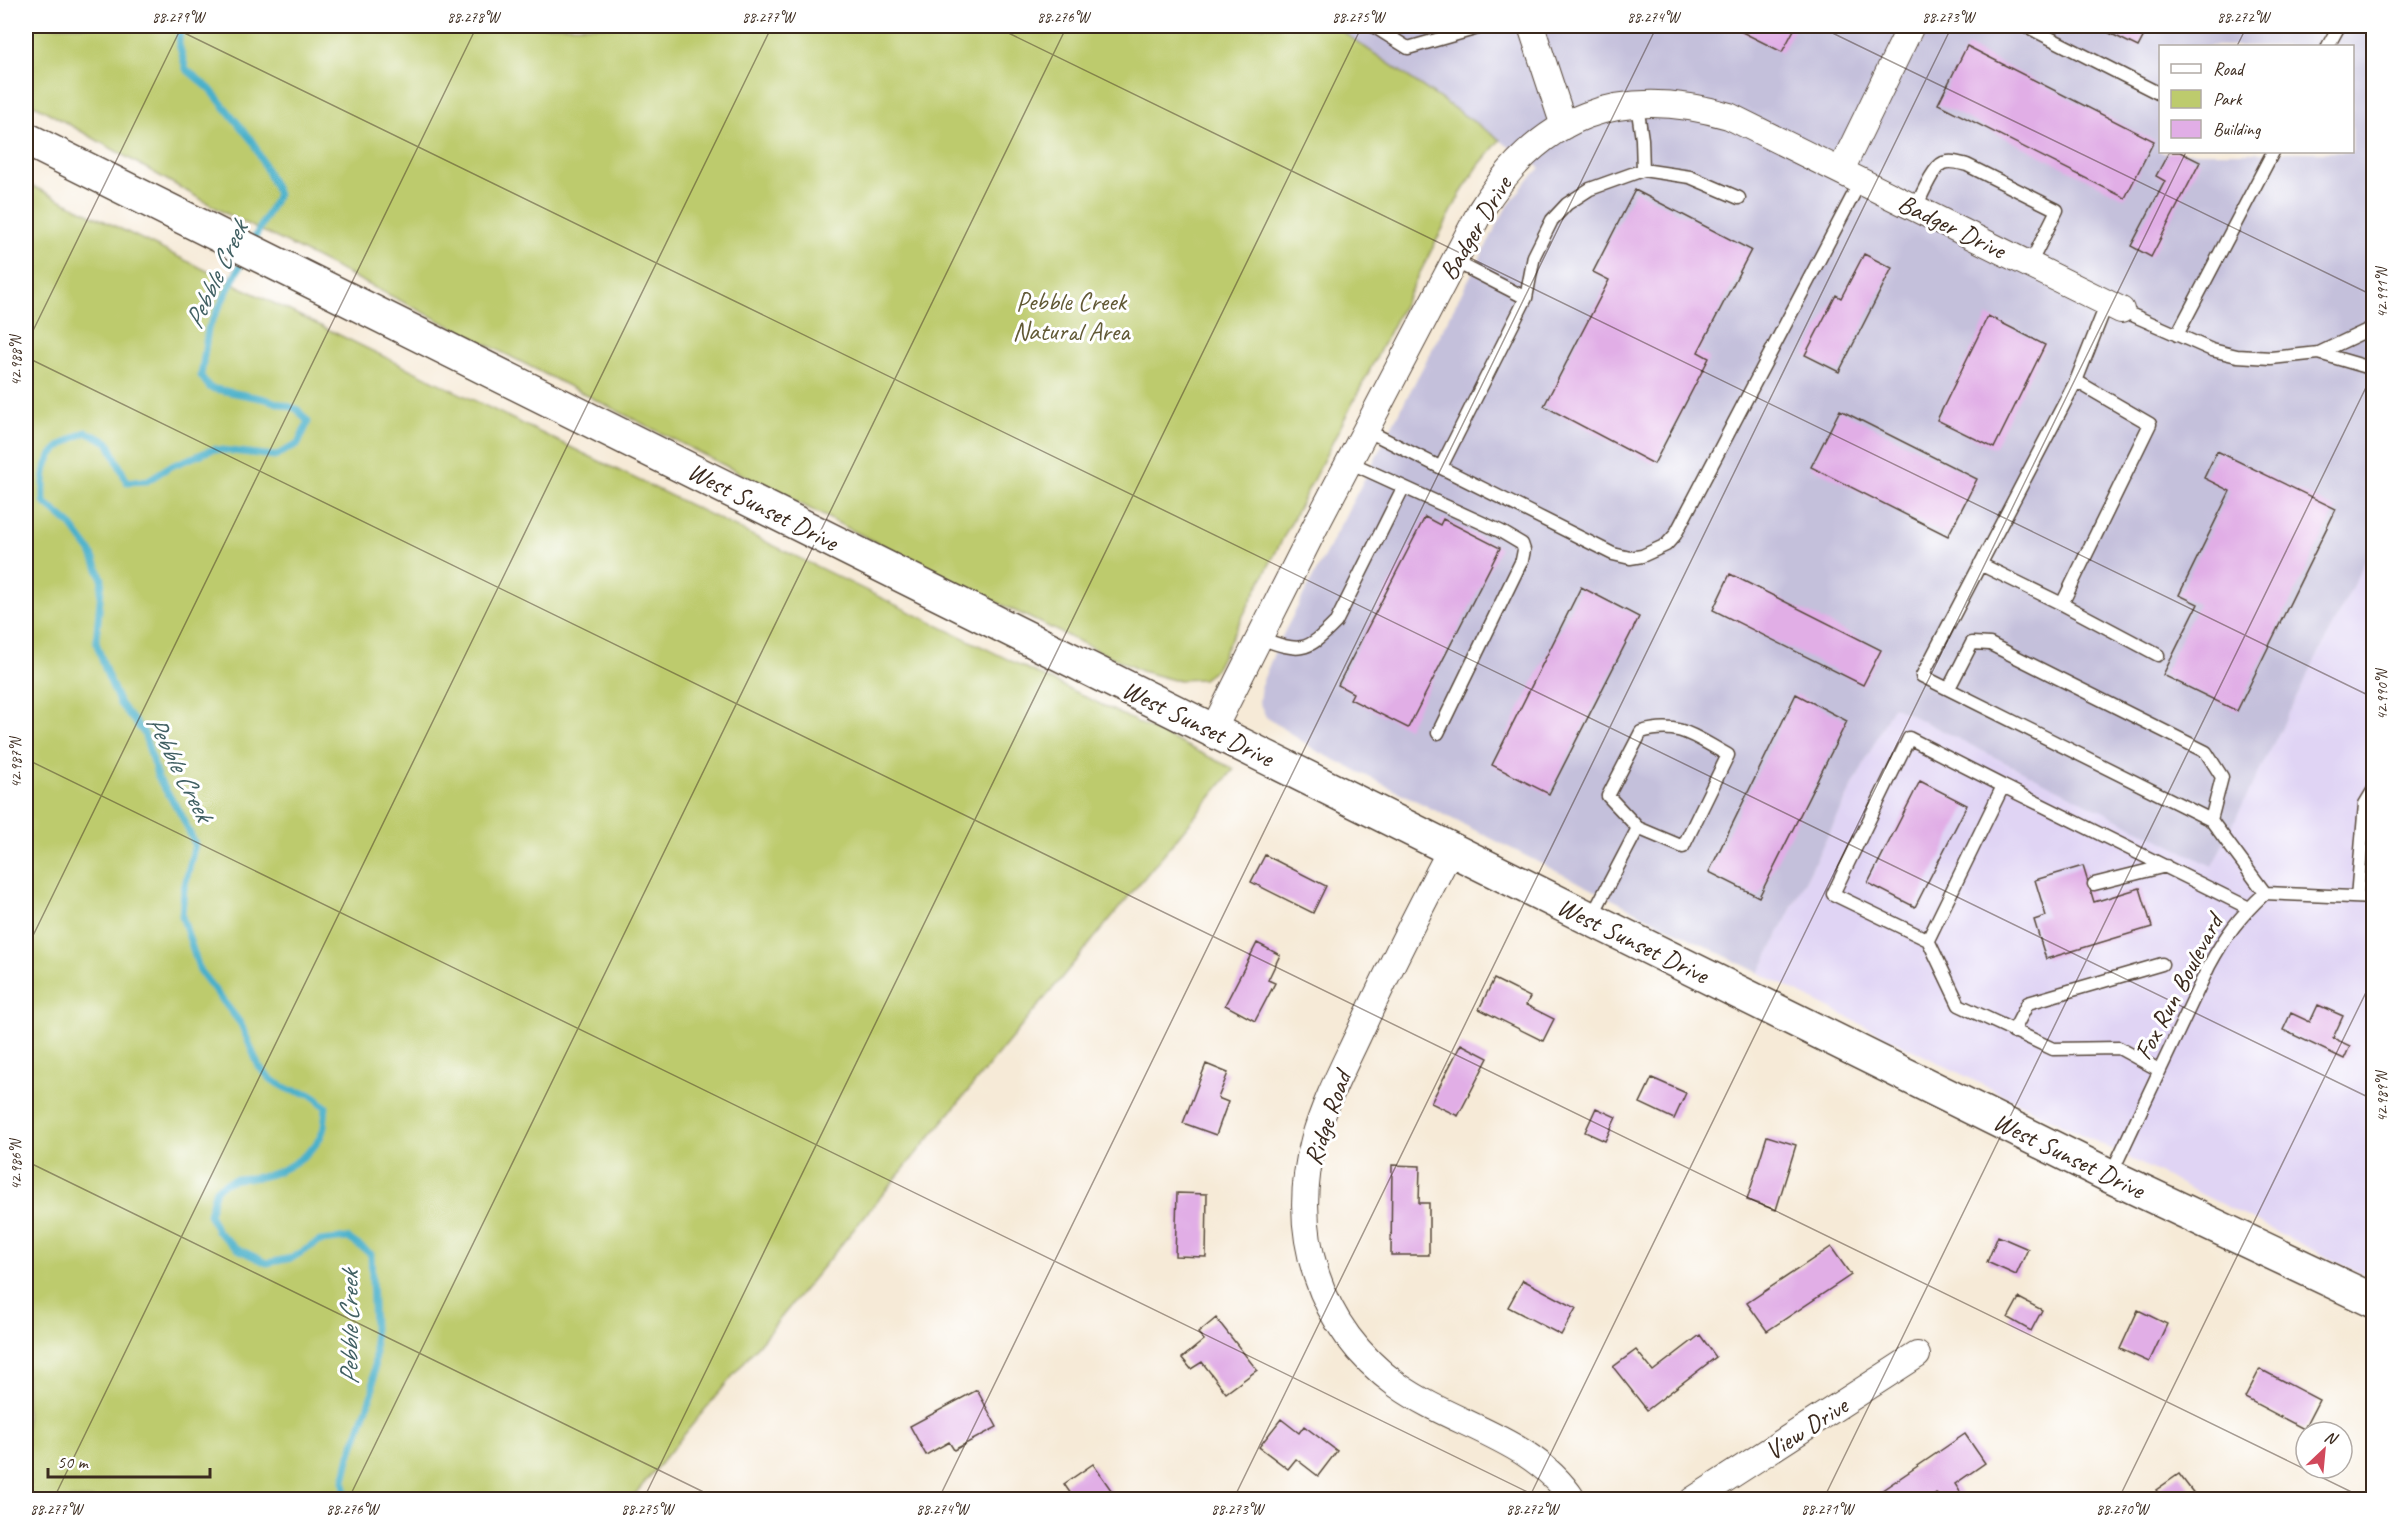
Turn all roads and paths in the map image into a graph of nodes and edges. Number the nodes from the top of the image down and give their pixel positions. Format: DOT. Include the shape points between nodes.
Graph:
graph roads {
  1 [pos="1373,26"];
  2 [pos="1480,26"];
  3 [pos="1531,26"];
  4 [pos="1911,26"];
  5 [pos="2026,26"];
  6 [pos="2339,26"];
  7 [pos="2329,45"];
  8 [pos="2159,93"];
  9 [pos="1637,105"];
  10 [pos="1564,126"];
  11 [pos="26,139"];
  12 [pos="2272,153"];
  13 [pos="1643,170"];
  14 [pos="1851,175"];
  15 [pos="1739,198"];
  16 [pos="1916,207"];
  17 [pos="1454,261"];
  18 [pos="2030,264"];
  19 [pos="1526,298"];
  20 [pos="2114,307"];
  21 [pos="2373,327"];
  22 [pos="2177,335"];
  23 [pos="2319,353"];
  24 [pos="2373,369"];
  25 [pos="2076,381"];
  26 [pos="1366,430"];
  27 [pos="1349,462"];
  28 [pos="1440,467"];
  29 [pos="1403,489"];
  30 [pos="1980,564"];
  31 [pos="2062,604"];
  32 [pos="1259,638"];
  33 [pos="2158,655"];
  34 [pos="1949,688"];
  35 [pos="1213,730"];
  36 [pos="1438,733"];
  37 [pos="2003,786"];
  38 [pos="2373,789"];
  39 [pos="2211,820"];
  40 [pos="1638,828"];
  41 [pos="1451,849"];
  42 [pos="2166,866"];
  43 [pos="2094,884"];
  44 [pos="2265,893"];
  45 [pos="2357,897"];
  46 [pos="2373,898"];
  47 [pos="2249,908"];
  48 [pos="1591,919"];
  49 [pos="1929,940"];
  50 [pos="2162,964"];
  51 [pos="2013,1032"];
  52 [pos="2159,1070"];
  53 [pos="2110,1176"];
  54 [pos="2373,1301"];
  55 [pos="1917,1355"];
  56 [pos="1573,1500"];
  57 [pos="1693,1500"];
  1 -- 2 [label="lane" via="1408,48"];
  3 -- 10 [label="street"];
  4 -- 14 [label="street"];
  5 -- 8 [label="lane"];
  6 -- 7 [label="lane"];
  9 -- 10 [label="street, Badger Drive" via="1602,111"];
  9 -- 13 [label="lane"];
  9 -- 14 [label="street, Badger Drive" via="1658,102 1729,116"];
  10 -- 17 [label="street, Badger Drive" via="1537,143 1498,183"];
  11 -- 35 [label="main road, West Sunset Drive"];
  12 -- 22 [label="lane"];
  13 -- 15 [label="lane" via="1690,177"];
  13 -- 19 [label="lane" via="1590,189 1552,220 1534,256"];
  14 -- 16 [label="street, Badger Drive"];
  14 -- 28 [label="lane" via="1782,334 1683,522 1666,545 1642,556 1613,554"];
  16 -- 18 [label="street, Badger Drive"];
  16 -- 18 [label="lane" via="1936,168 1953,162 1967,165 2057,210"];
  17 -- 19 [label="lane"];
  17 -- 26 [label="street, Badger Drive"];
  18 -- 20 [label="street, Badger Drive"];
  19 -- 28 [label="lane"];
  20 -- 22 [label="lane"];
  20 -- 25 [label="lane"];
  21 -- 23 [label="lane"];
  22 -- 23 [label="lane" via="2237,356 2271,358"];
  23 -- 24 [label="lane"];
  25 -- 30 [label="lane"];
  25 -- 31 [label="lane" via="2150,424"];
  26 -- 27 [label="street, Badger Drive"];
  26 -- 28 [label="lane"];
  27 -- 29 [label="lane"];
  27 -- 32 [label="street, Badger Drive"];
  29 -- 32 [label="lane" via="1336,622 1304,647 1291,649"];
  29 -- 36 [label="lane" via="1500,531 1522,544 1524,550"];
  30 -- 31 [label="lane"];
  30 -- 34 [label="lane" via="1922,676"];
  31 -- 33 [label="lane"];
  32 -- 35 [label="street, Badger Drive"];
  34 -- 39 [label="lane"];
  34 -- 39 [label="lane" via="1972,643 1990,644 2206,752 2222,777"];
  35 -- 41 [label="main road, West Sunset Drive"];
  37 -- 42 [label="lane"];
  37 -- 49 [label="lane"];
  37 -- 49 [label="lane" via="1909,738 1833,894"];
  38 -- 45 [label="lane" via="2365,804"];
  39 -- 44 [label="lane"];
  40 -- 40 [label="lane" via="1608,796 1641,732 1660,727 1682,730 1728,755 1683,847"];
  40 -- 48 [label="lane"];
  41 -- 48 [label="main road, West Sunset Drive"];
  41 -- 56 [label="street, Ridge Road" via="1328,1101 1314,1140 1306,1182 1305,1226 1313,1266 1330,1310 1359,1352 1397,1385 1542,1464 1561,1481"];
  42 -- 43 [label="lane"];
  42 -- 47 [label="lane"];
  44 -- 45 [label="lane"];
  44 -- 47 [label="lane, Fox Run Boulevard"];
  45 -- 46 [label="lane"];
  47 -- 52 [label="lane, Fox Run Boulevard" via="2223,939"];
  48 -- 53 [label="main road, West Sunset Drive"];
  49 -- 51 [label="lane" via="1959,1005"];
  50 -- 51 [label="lane" via="2028,1003"];
  51 -- 52 [label="lane" via="2053,1049 2119,1048"];
  52 -- 53 [label="lane, Fox Run Boulevard"];
  53 -- 54 [label="main road, West Sunset Drive"];
  55 -- 57 [label="street, View Drive"];
}
